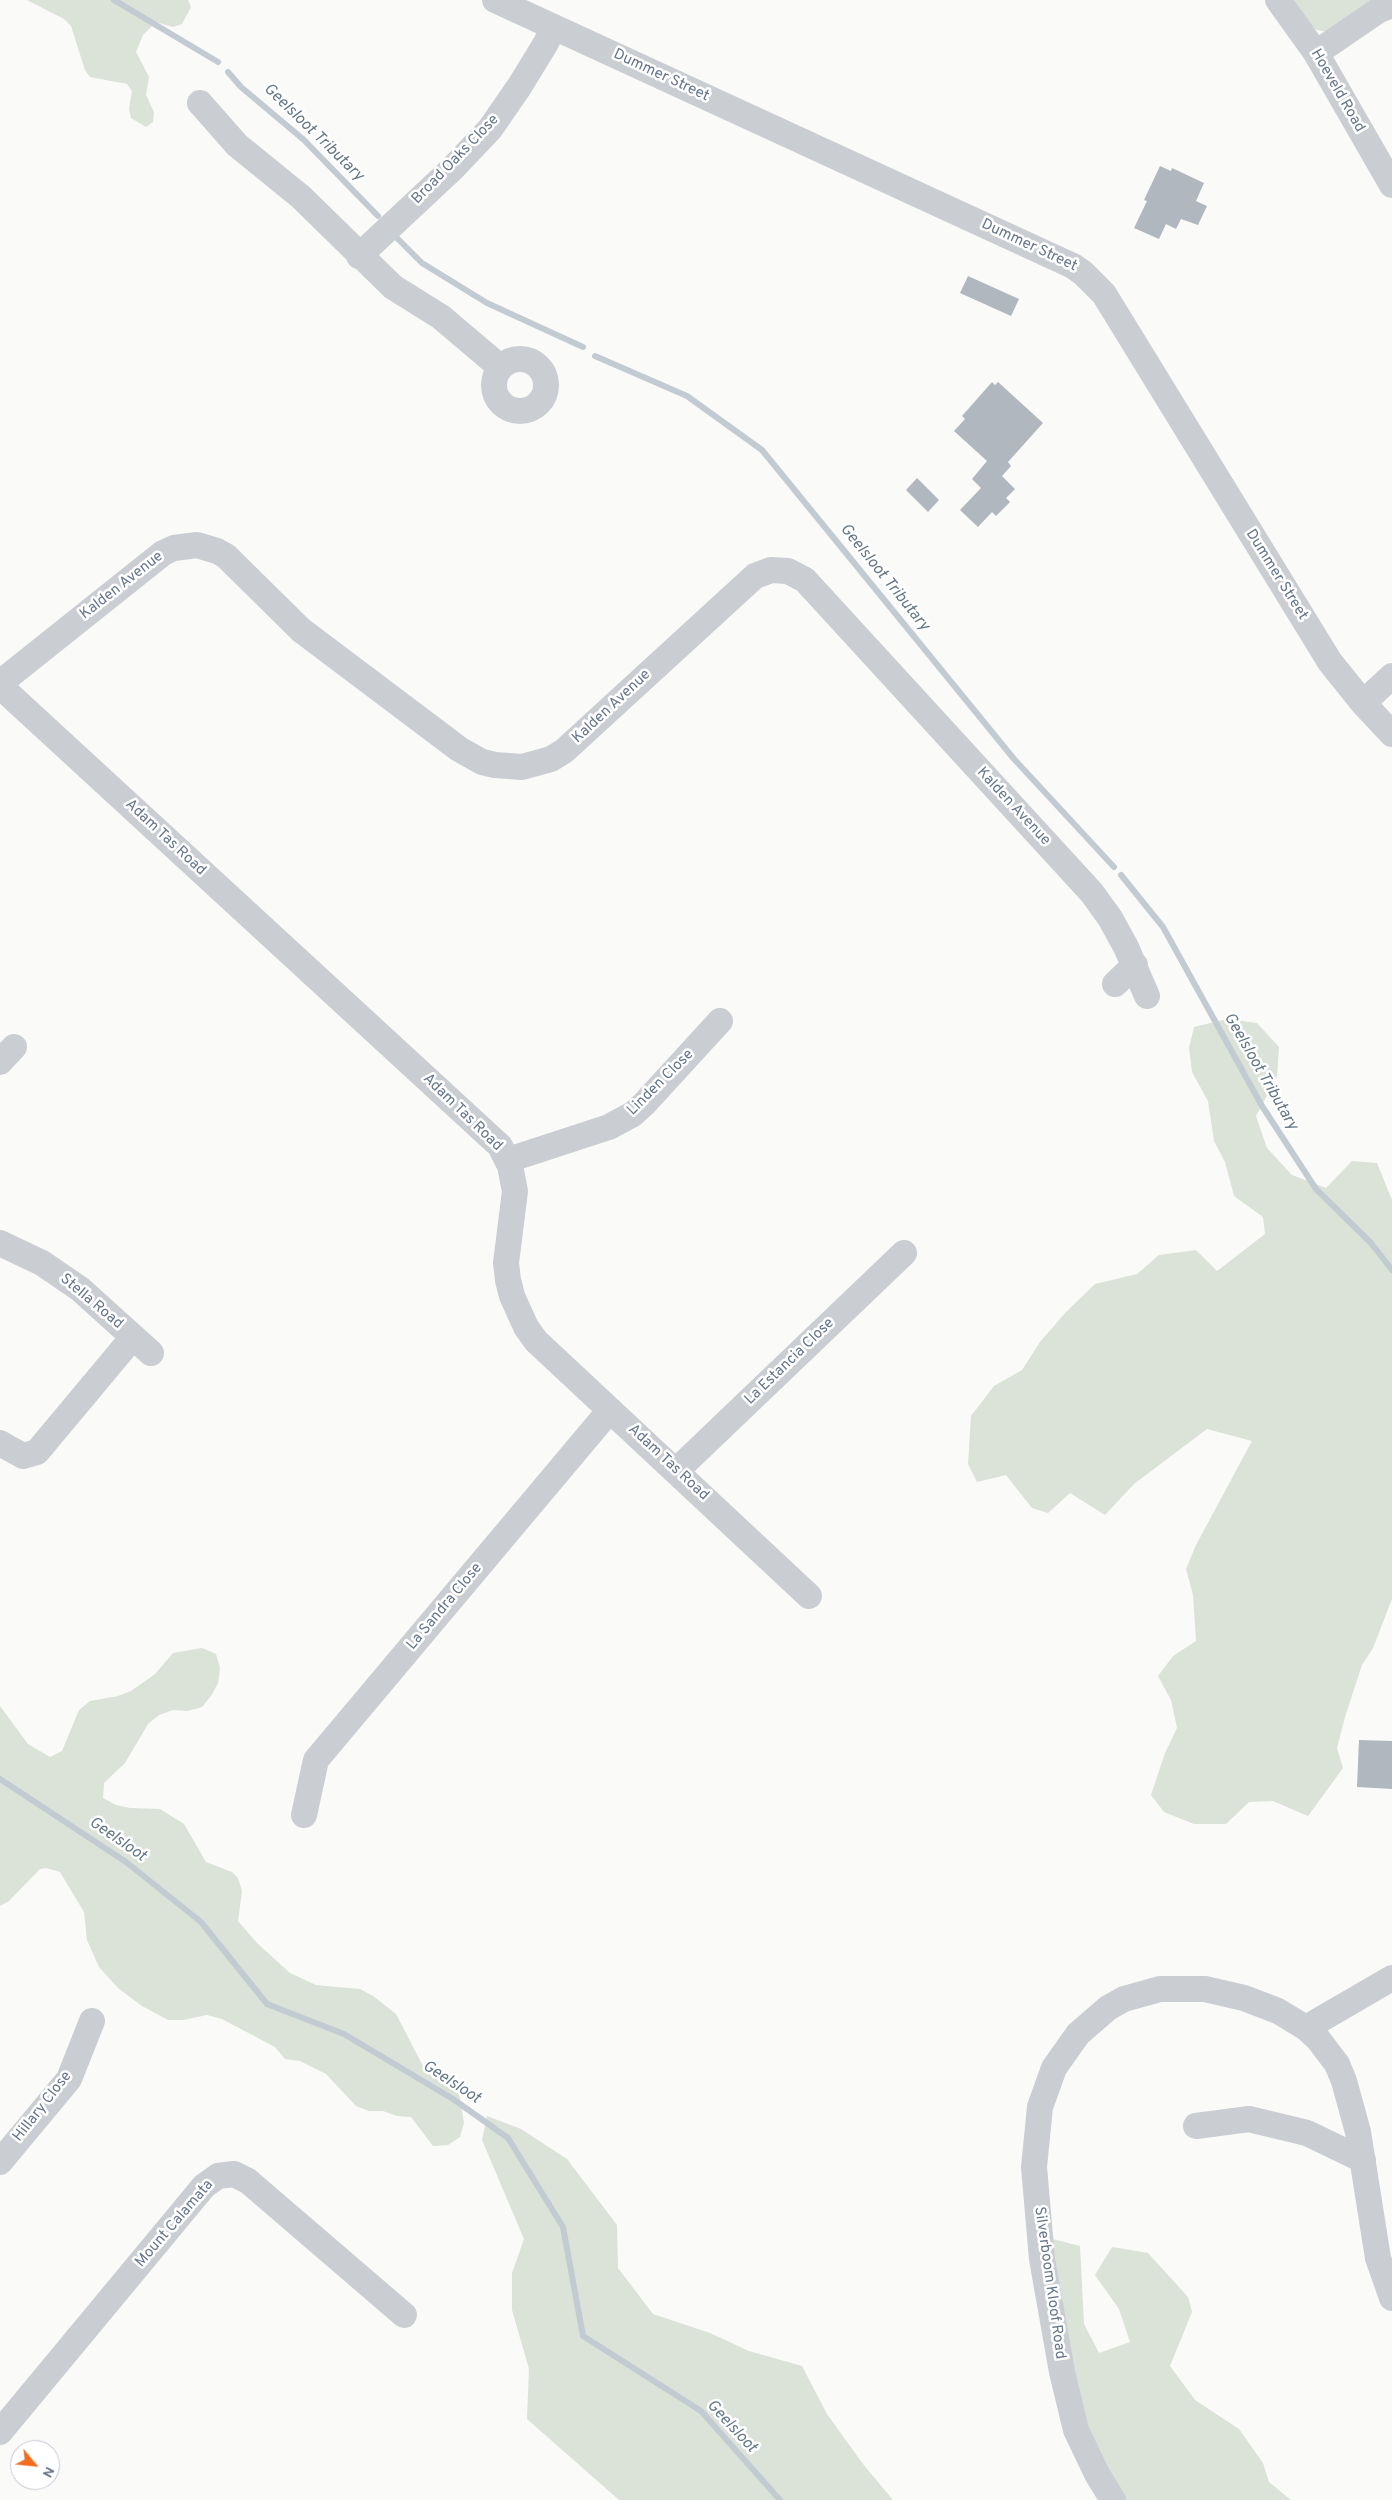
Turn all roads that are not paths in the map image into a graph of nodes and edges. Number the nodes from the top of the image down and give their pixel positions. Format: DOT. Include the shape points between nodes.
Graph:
graph roads {
  1 [pos="495,0"];
  2 [pos="1278,0"];
  3 [pos="1392,5"];
  4 [pos="553,27"];
  5 [pos="1316,53"];
  6 [pos="200,103"];
  7 [pos="1392,186"];
  8 [pos="359,256"];
  9 [pos="500,367"];
  10 [pos="1392,676"];
  11 [pos="0,685"];
  12 [pos="1363,703"];
  13 [pos="1392,734"];
  14 [pos="1135,965"];
  15 [pos="1115,984"];
  16 [pos="1147,996"];
  17 [pos="720,1021"];
  18 [pos="508,1160"];
  19 [pos="0,1244"];
  20 [pos="904,1253"];
  21 [pos="610,1410"];
  22 [pos="0,1442"];
  23 [pos="676,1471"];
  24 [pos="809,1596"];
  25 [pos="304,1815"];
  26 [pos="1392,1978"];
  27 [pos="92,2021"];
  28 [pos="1306,2028"];
  29 [pos="1196,2126"];
  30 [pos="1363,2160"];
  31 [pos="0,2162"];
  32 [pos="1392,2298"];
  33 [pos="404,2315"];
  34 [pos="0,2432"];
  35 [pos="1113,2500"];
  1 -- 4 [label="street, Dummer Street"];
  2 -- 5 [label="street, Hoeveld Road"];
  3 -- 5 [label="street" via="1379,10"];
  4 -- 8 [label="street, Broad Oaks Close" via="519,87 490,128 452,169"];
  4 -- 12 [label="street, Dummer Street" via="1083,273 1104,294 1330,662"];
  5 -- 7 [label="street, Hoeveld Road"];
  6 -- 8 [label="street" via="237,145 301,197"];
  8 -- 9 [label="street" via="393,287 441,317"];
  10 -- 12 [label="street"];
  11 -- 14 [label="street, Kalden Avenue" via="163,553 197,545 226,556 301,630 459,749 495,766 522,767 551,759 575,742 755,576 771,570 788,571 805,580 1092,893 1110,918"];
  11 -- 18 [label="street, Adam Tas Road" via="500,1146"];
  12 -- 13 [label="street, Dummer Street"];
  14 -- 15 [label="street"];
  14 -- 16 [label="street, Kalden Avenue"];
  17 -- 18 [label="street, Linden Close" via="633,1114 609,1127"];
  18 -- 21 [label="street, Adam Tas Road" via="515,1191 506,1263 518,1312 536,1341"];
  19 -- 22 [label="street, Stella Road" via="65,1278 142,1345 36,1452 22,1456"];
  20 -- 23 [label="street, La Estancia Close"];
  21 -- 23 [label="street, Adam Tas Road"];
  21 -- 25 [label="street, La Sandra Close" via="316,1760"];
  23 -- 24 [label="street, Adam Tas Road"];
  26 -- 28 [label="street"];
  27 -- 31 [label="street, Hillary Close" via="69,2079"];
  28 -- 30 [label="street, Silverboom Kloof Road" via="1337,2064"];
  28 -- 35 [label="street, Silverboom Kloof Road" via="1278,2012 1225,1992 1160,1989 1124,1999 1093,2020 1065,2050 1046,2087 1037,2124 1034,2167 1042,2258 1076,2430"];
  29 -- 30 [label="street" via="1249,2120 1307,2133"];
  30 -- 32 [label="street, Silverboom Kloof Road" via="1378,2258"];
  33 -- 34 [label="street, Mount Calamata" via="248,2181 234,2174 218,2176 204,2186"];
}
